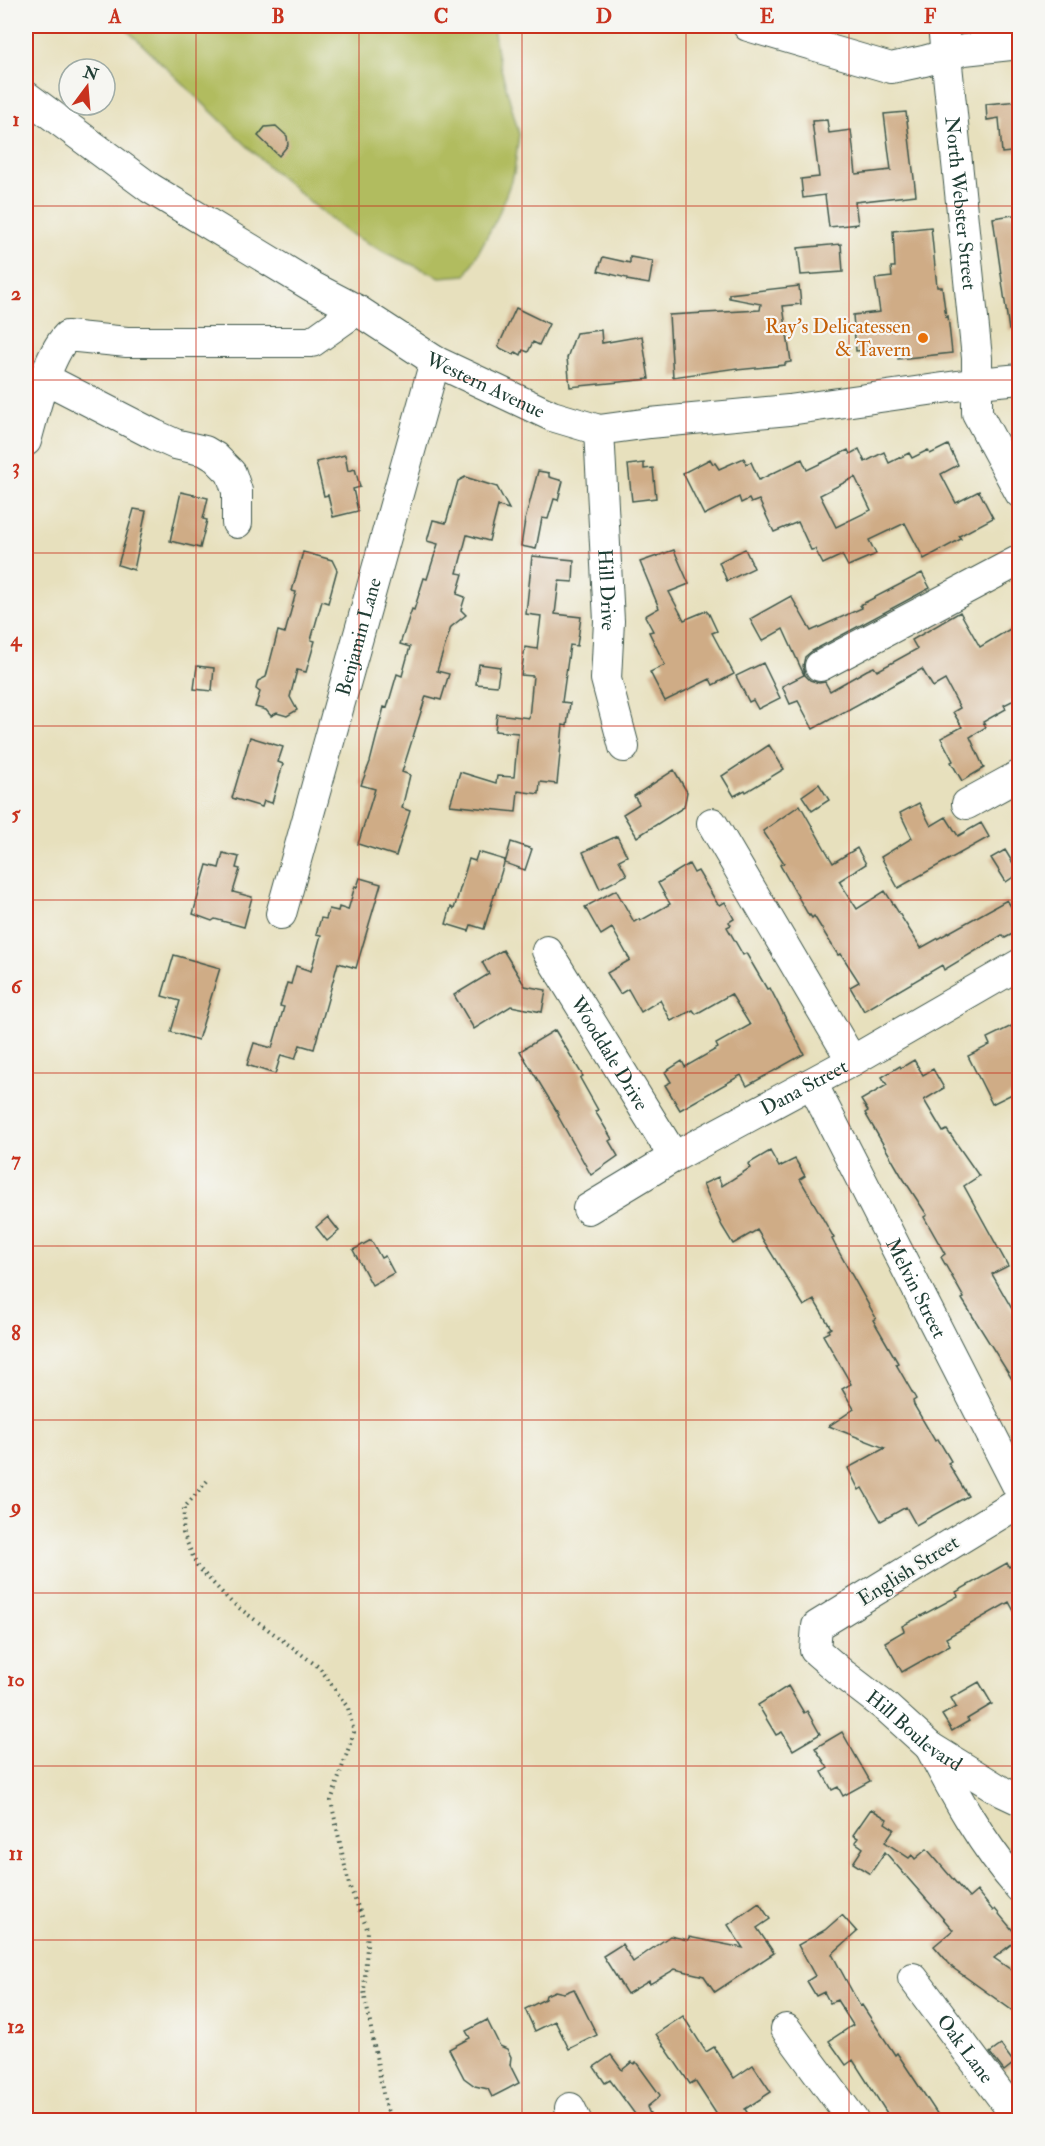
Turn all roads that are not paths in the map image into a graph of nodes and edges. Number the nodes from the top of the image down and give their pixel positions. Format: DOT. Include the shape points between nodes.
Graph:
graph roads {
  1 [pos="748,26"];
  2 [pos="945,39"];
  3 [pos="1020,44"];
  4 [pos="26,96"];
  5 [pos="357,310"];
  6 [pos="435,361"];
  7 [pos="46,379"];
  8 [pos="1020,380"];
  9 [pos="978,383"];
  10 [pos="599,430"];
  11 [pos="26,441"];
  12 [pos="1020,493"];
  13 [pos="237,523"];
  14 [pos="1020,560"];
  15 [pos="820,666"];
  16 [pos="624,747"];
  17 [pos="1020,775"];
  18 [pos="967,804"];
  19 [pos="712,824"];
  20 [pos="281,914"];
  21 [pos="547,951"];
  22 [pos="1020,964"];
  23 [pos="852,1061"];
  24 [pos="812,1083"];
  25 [pos="674,1157"];
  26 [pos="588,1209"];
  27 [pos="1020,1491"];
  28 [pos="1020,1502"];
  29 [pos="815,1650"];
  30 [pos="930,1747"];
  31 [pos="1020,1800"];
  32 [pos="1020,1888"];
  33 [pos="914,1978"];
  34 [pos="786,2029"];
  35 [pos="853,2121"];
  36 [pos="1019,2121"];
  1 -- 2 [label="street" via="891,68 924,61"];
  2 -- 3 [label="street" via="964,50"];
  2 -- 9 [label="street, North Webster Street"];
  4 -- 5 [label="street, Western Avenue" via="150,188"];
  5 -- 6 [label="street, Western Avenue"];
  5 -- 7 [label="street" via="312,342 127,342 67,336 59,345"];
  6 -- 10 [label="street, Western Avenue" via="552,416"];
  6 -- 20 [label="street, Benjamin Lane"];
  7 -- 11 [label="street"];
  7 -- 13 [label="street" via="155,435 215,457 231,473 237,491"];
  8 -- 9 [label="street, Western Avenue"];
  9 -- 10 [label="street, Western Avenue" via="789,410"];
  9 -- 12 [label="street, North Webster Street" via="977,413"];
  10 -- 16 [label="street, Hill Drive" via="609,621 606,679"];
  14 -- 15 [label="street"];
  17 -- 18 [label="street"];
  19 -- 23 [label="street"];
  21 -- 25 [label="street, Wooddale Drive"];
  22 -- 23 [label="street, Dana Street"];
  23 -- 24 [label="street, Dana Street"];
  24 -- 25 [label="street, Dana Street"];
  24 -- 27 [label="street, Melvin Street"];
  25 -- 26 [label="street, Dana Street"];
  28 -- 29 [label="street, English Street" via="817,1626"];
  29 -- 30 [label="street, Hill Boulevard"];
  30 -- 31 [label="street, Hill Boulevard"];
  30 -- 32 [label="street" via="996,1862"];
  33 -- 36 [label="street, Oak Lane"];
  34 -- 35 [label="street"];
}
